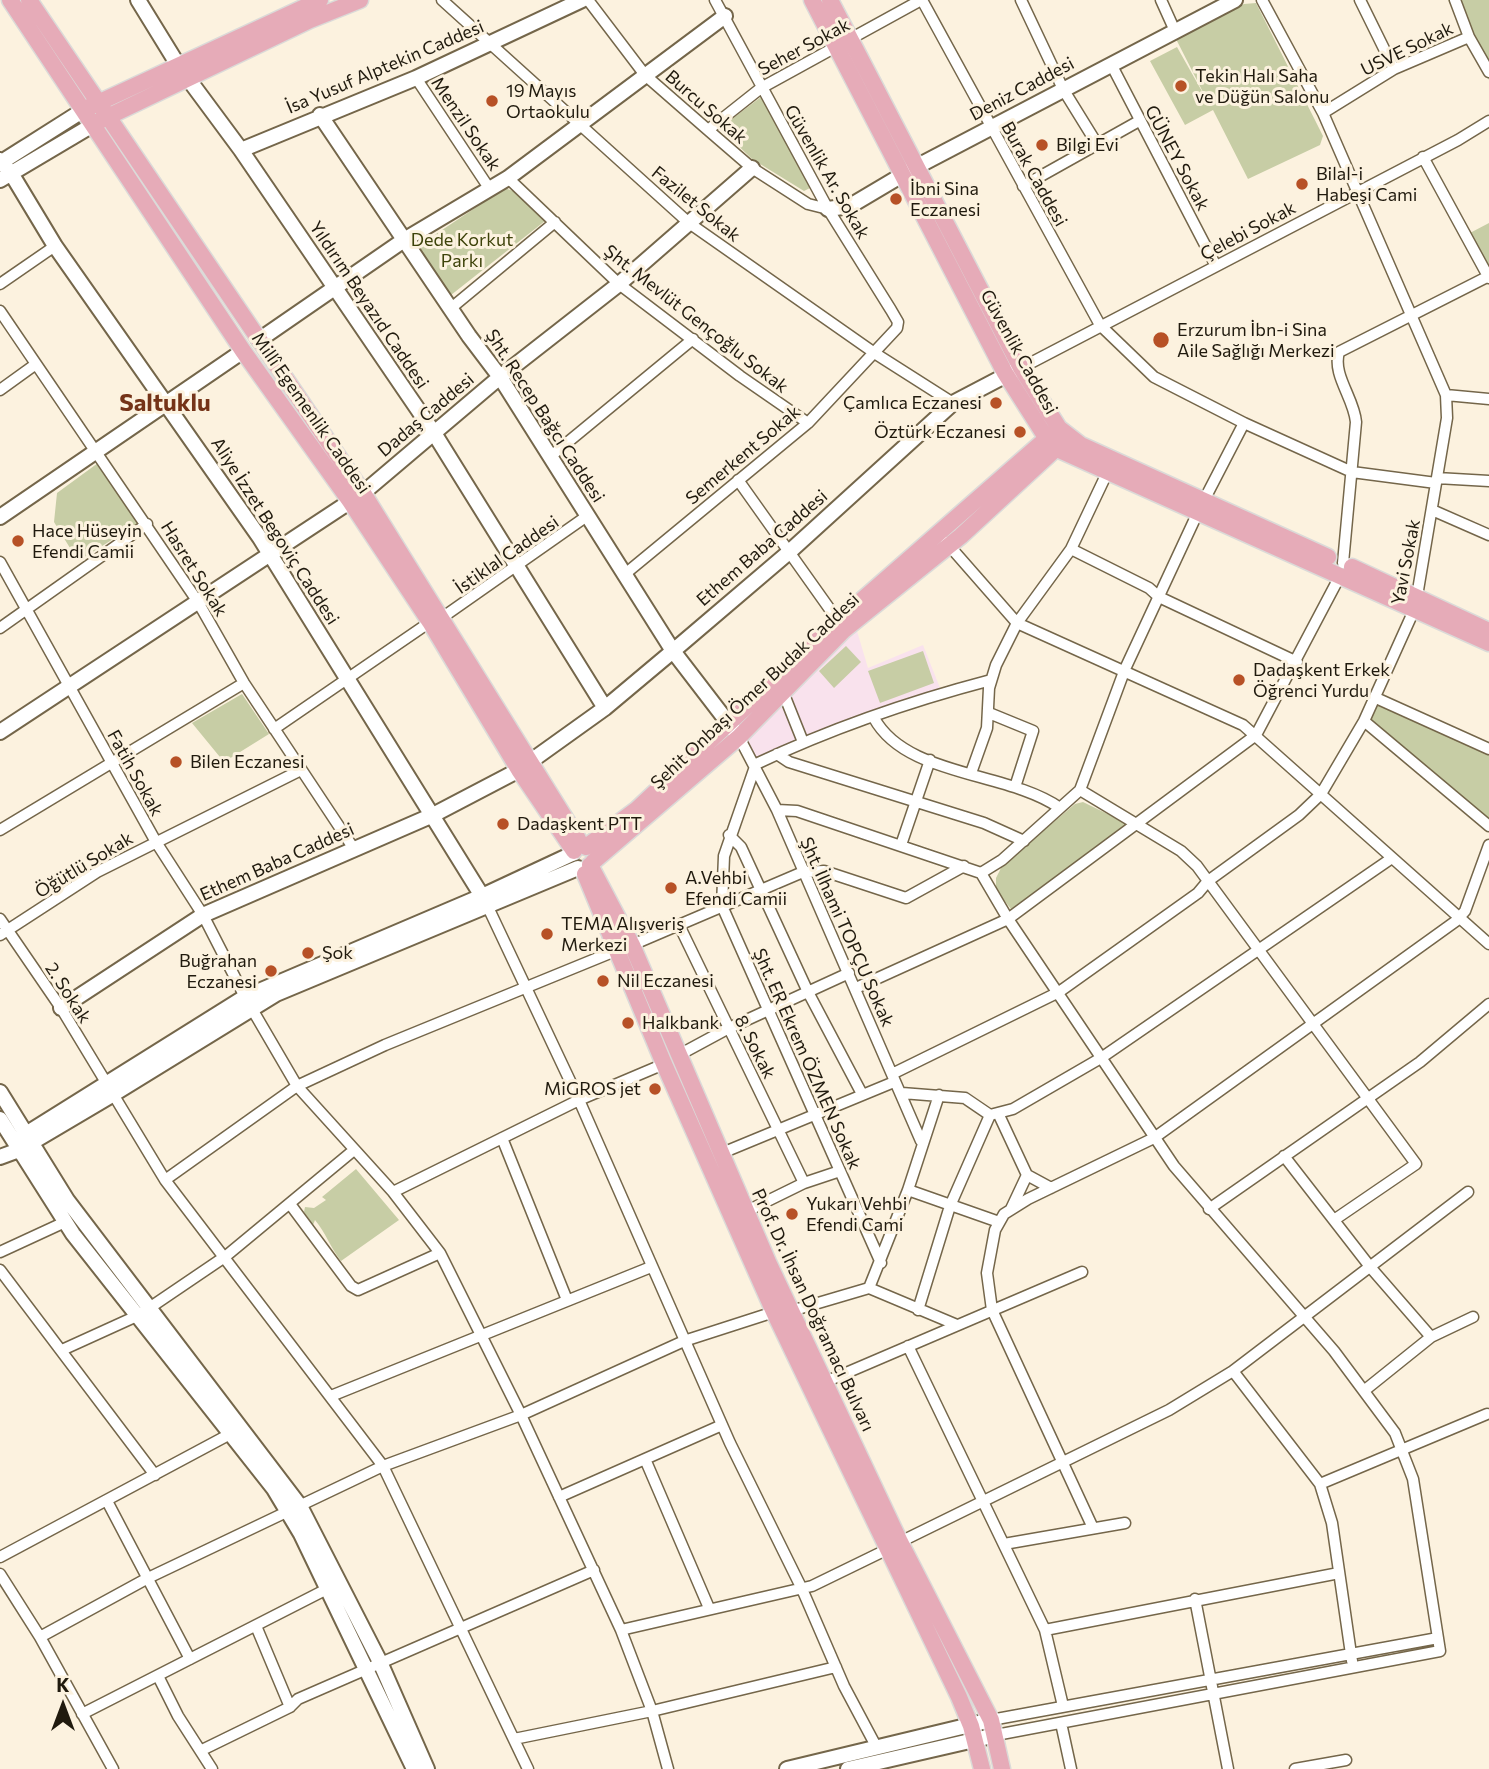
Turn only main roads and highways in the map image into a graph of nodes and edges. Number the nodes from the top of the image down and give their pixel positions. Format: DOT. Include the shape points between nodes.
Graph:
graph roads {
  1 [pos="10,0"];
  2 [pos="29,0"];
  3 [pos="320,0"];
  4 [pos="360,0"];
  5 [pos="812,0"];
  6 [pos="830,0"];
  7 [pos="843,43"];
  8 [pos="89,107"];
  9 [pos="106,117"];
  10 [pos="91,126"];
  11 [pos="1057,438"];
  12 [pos="356,497"];
  13 [pos="1202,505"];
  14 [pos="1416,602"];
  15 [pos="841,625"];
  16 [pos="1489,631"];
  17 [pos="1489,643"];
  18 [pos="582,858"];
  19 [pos="671,1060"];
  20 [pos="894,1545"];
  21 [pos="982,1769"];
  22 [pos="1002,1769"];
  1 -- 8 [label="main road, Millî Egemenlik Caddesi"];
  2 -- 8 [label="main road, Millî Egemenlik Caddesi"];
  3 -- 8 [label="main road"];
  4 -- 9 [label="main road"];
  5 -- 7 [label="main road, Güvenlik Caddesi"];
  6 -- 7 [label="main road, Güvenlik Caddesi"];
  7 -- 11 [label="main road, Güvenlik Caddesi" via="1013,371"];
  8 -- 9 [label="main road, Millî Egemenlik Caddesi"];
  8 -- 10 [label="main road, Millî Egemenlik Caddesi"];
  9 -- 10 [label="main road"];
  9 -- 12 [label="main road, Millî Egemenlik Caddesi" via="259,340"];
  10 -- 12 [label="main road, Millî Egemenlik Caddesi" via="243,351"];
  11 -- 13 [label="main road"];
  11 -- 13 [label="main road" via="1108,471"];
  11 -- 15 [label="main road, Şehit Onbaşı Ömer Budak Caddesi" via="938,532"];
  11 -- 15 [label="main road, Şehit Onbaşı Ömer Budak Caddesi" via="950,545"];
  12 -- 18 [label="main road, Millî Egemenlik Caddesi"];
  13 -- 14 [label="main road"];
  14 -- 16 [label="main road"];
  14 -- 17 [label="main road"];
  15 -- 18 [label="main road, Şehit Onbaşı Ömer Budak Caddesi"];
  15 -- 18 [label="main road, Şehit Onbaşı Ömer Budak Caddesi" via="738,737"];
  18 -- 19 [label="main road, Prof. Dr. İhsan Doğramacı Bulvarı" via="615,951"];
  18 -- 19 [label="main road, Prof. Dr. İhsan Doğramacı Bulvarı" via="632,945"];
  19 -- 20 [label="main road, Prof. Dr. İhsan Doğramacı Bulvarı" via="722,1153"];
  19 -- 20 [label="main road, Prof. Dr. İhsan Doğramacı Bulvarı" via="774,1312"];
  20 -- 21 [label="main road, Prof. Dr. İhsan Doğramacı Bulvarı" via="973,1733"];
  20 -- 22 [label="main road, Prof. Dr. İhsan Doğramacı Bulvarı" via="993,1728"];
}
